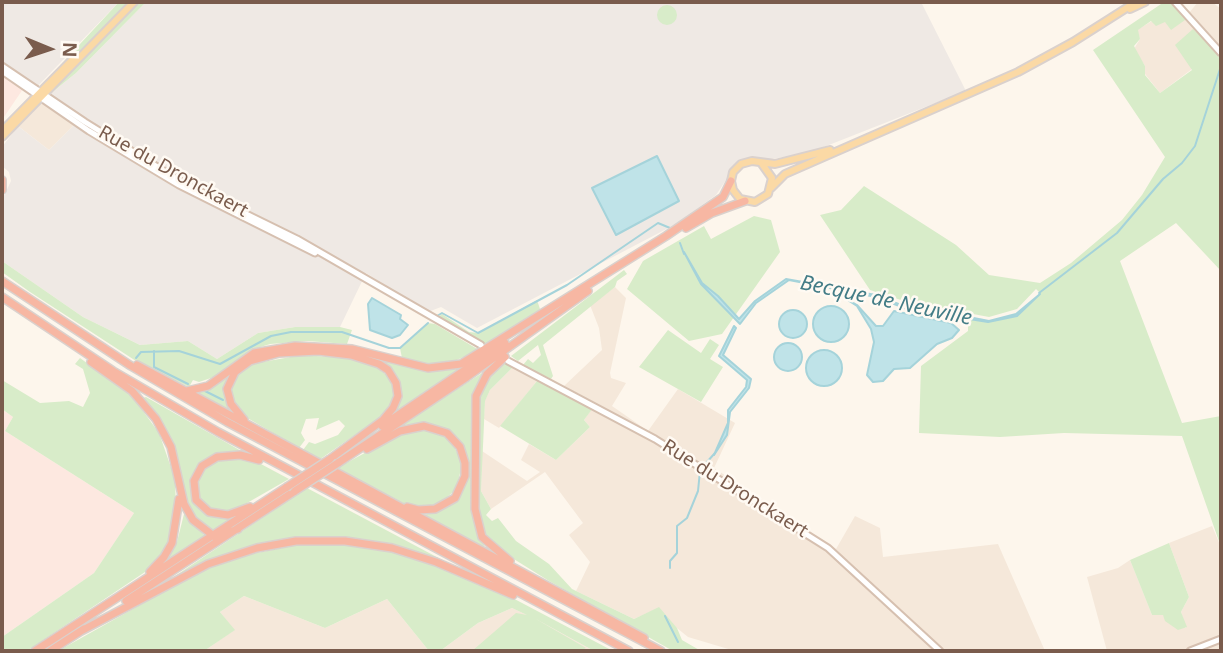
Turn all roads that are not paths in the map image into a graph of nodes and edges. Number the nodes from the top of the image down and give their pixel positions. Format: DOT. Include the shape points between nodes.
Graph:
graph roads {
  1 [pos="134,2"];
  2 [pos="1136,2"];
  3 [pos="1144,2"];
  4 [pos="1177,4"];
  5 [pos="1119,14"];
  6 [pos="1221,53"];
  7 [pos="2,69"];
  8 [pos="41,94"];
  9 [pos="2,134"];
  10 [pos="855,142"];
  11 [pos="762,164"];
  12 [pos="2,180"];
  13 [pos="731,181"];
  14 [pos="771,188"];
  15 [pos="2,190"];
  16 [pos="745,201"];
  17 [pos="2,281"];
  18 [pos="2,297"];
  19 [pos="564,309"];
  20 [pos="537,319"];
  21 [pos="52,331"];
  22 [pos="479,346"];
  23 [pos="115,354"];
  24 [pos="508,360"];
  25 [pos="186,391"];
  26 [pos="279,443"];
  27 [pos="334,461"];
  28 [pos="289,471"];
  29 [pos="179,480"];
  30 [pos="349,480"];
  31 [pos="291,489"];
  32 [pos="238,528"];
  33 [pos="212,536"];
  34 [pos="531,576"];
  35 [pos="134,587"];
  36 [pos="571,621"];
  37 [pos="81,631"];
  38 [pos="1221,639"];
  39 [pos="35,651"];
  40 [pos="50,651"];
  41 [pos="629,651"];
  42 [pos="663,651"];
  43 [pos="940,651"];
  44 [pos="1190,651"];
  1 -- 8 [label="main road"];
  2 -- 5 [label="main road"];
  3 -- 5 [label="main road"];
  4 -- 6 [label="main road"];
  5 -- 10 [label="main road" via="1003,79"];
  7 -- 8 [label="main road, Rue du Dronckaert"];
  8 -- 9 [label="main road"];
  8 -- 22 [label="main road, Rue du Dronckaert" via="89,131 179,186 349,270"];
  10 -- 11 [label="main road" via="804,158"];
  10 -- 14 [label="main road" via="782,175"];
  11 -- 13 [label="main road" via="741,164"];
  11 -- 14 [label="main road" via="771,175"];
  12 -- 15 [label="highway"];
  13 -- 16 [label="main road" via="734,192"];
  13 -- 20 [label="highway" via="723,197"];
  14 -- 16 [label="main road" via="761,200"];
  16 -- 19 [label="highway" via="669,237"];
  17 -- 23 [label="highway"];
  18 -- 21 [label="highway"];
  19 -- 27 [label="highway"];
  19 -- 34 [label="highway" via="492,368 475,404 477,527 491,547"];
  20 -- 25 [label="highway" via="454,366 421,367 330,346 285,346 248,355 208,386"];
  20 -- 27 [label="highway"];
  21 -- 28 [label="highway" via="161,400"];
  21 -- 29 [label="highway" via="150,410 168,440"];
  23 -- 25 [label="highway"];
  23 -- 42 [label="highway" via="247,434"];
  24 -- 43 [label="main road, Rue du Dronckaert" via="635,427 828,548"];
  25 -- 26 [label="highway"];
  26 -- 27 [label="highway" via="244,420 231,404 228,384 239,368 267,356 306,351 379,363 396,383 398,396 393,408"];
  26 -- 30 [label="highway"];
  27 -- 30 [label="highway" via="418,426 447,433 460,447 465,463 464,482 455,498 430,510 413,509"];
  27 -- 31 [label="highway, bridge"];
  28 -- 31 [label="highway" via="249,456 228,454 202,466 193,487 202,508 224,516"];
  28 -- 36 [label="highway"];
  29 -- 33 [label="highway" via="186,510"];
  29 -- 35 [label="highway" via="179,514 172,543 164,558"];
  30 -- 34 [label="highway"];
  31 -- 32 [label="highway"];
  31 -- 33 [label="highway"];
  32 -- 33 [label="highway" via="221,537"];
  32 -- 37 [label="highway"];
  33 -- 35 [label="highway"];
  34 -- 42 [label="highway"];
  35 -- 39 [label="highway"];
  36 -- 37 [label="highway" via="415,554 364,543 313,540 266,546 208,564"];
  36 -- 41 [label="highway"];
  37 -- 40 [label="highway"];
  38 -- 44 [label="main road"];
}
